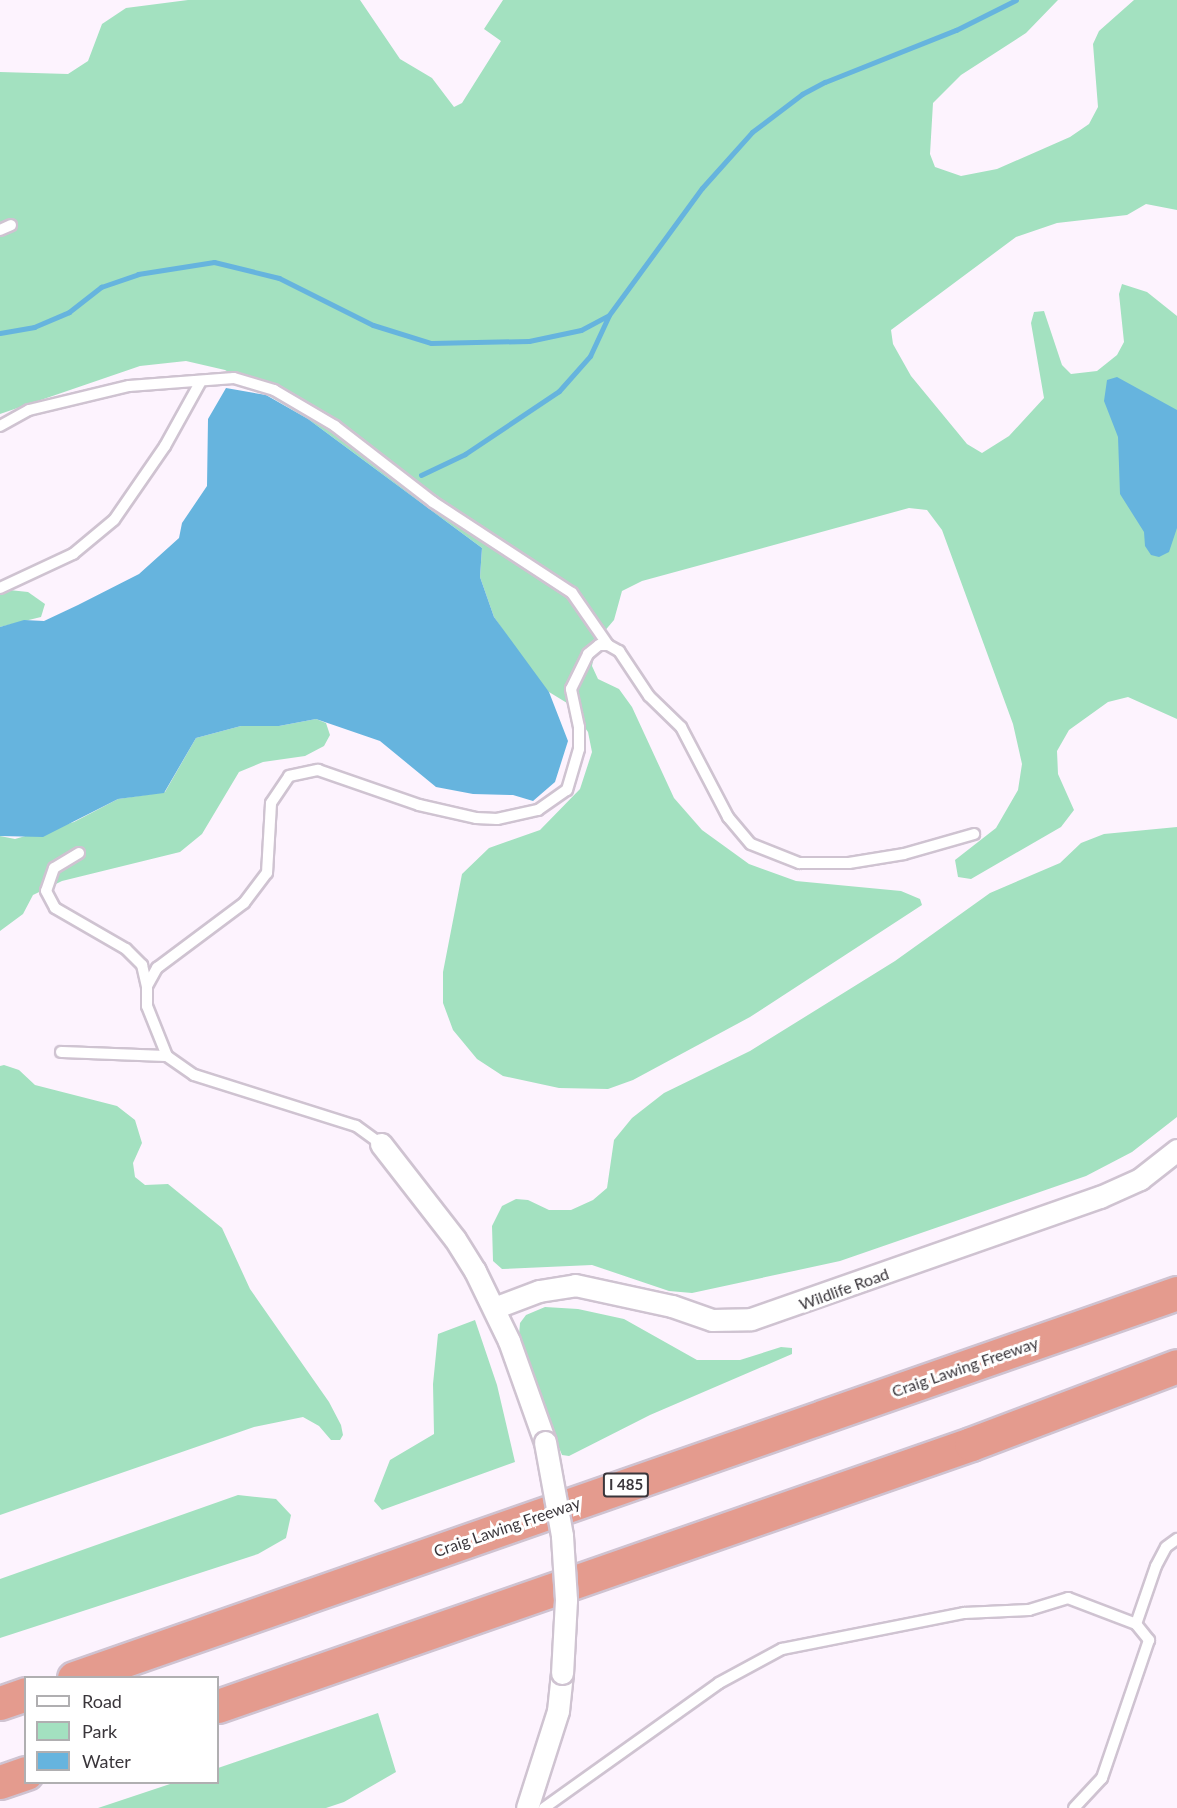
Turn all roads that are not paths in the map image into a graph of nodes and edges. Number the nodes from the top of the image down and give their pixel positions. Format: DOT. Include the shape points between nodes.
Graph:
graph roads {
  1 [pos="11,225"];
  2 [pos="0,230"];
  3 [pos="201,381"];
  4 [pos="0,426"];
  5 [pos="0,588"];
  6 [pos="608,645"];
  7 [pos="974,834"];
  8 [pos="79,853"];
  9 [pos="147,986"];
  10 [pos="61,1052"];
  11 [pos="167,1056"];
  12 [pos="381,1144"];
  13 [pos="1177,1150"];
  14 [pos="1177,1293"];
  15 [pos="494,1308"];
  16 [pos="1177,1366"];
  17 [pos="1177,1384"];
  18 [pos="971,1443"];
  19 [pos="1177,1539"];
  20 [pos="1136,1624"];
  21 [pos="77,1676"];
  22 [pos="24,1695"];
  23 [pos="0,1703"];
  24 [pos="219,1706"];
  25 [pos="24,1774"];
  26 [pos="0,1782"];
  27 [pos="527,1808"];
  28 [pos="544,1808"];
  29 [pos="1074,1808"];
  1 -- 2 [label="lane"];
  3 -- 4 [label="lane" via="129,386 29,410"];
  3 -- 5 [label="lane" via="165,446 114,520 73,554"];
  3 -- 6 [label="lane" via="234,378 274,390 335,426 433,502 572,593"];
  6 -- 7 [label="lane" via="619,651 648,696 681,727 728,817 751,844 799,863 849,863 904,854"];
  6 -- 9 [label="lane" via="598,645 588,654 572,689 579,748 567,789 553,801 520,816 476,818 419,805 327,772 289,776 271,803 267,873 244,903 157,968"];
  8 -- 9 [label="lane" via="54,868 46,891 55,908 126,950 142,965"];
  9 -- 11 [label="lane" via="154,1028"];
  10 -- 11 [label="lane"];
  11 -- 12 [label="lane" via="194,1075 356,1126"];
  12 -- 15 [label="street" via="455,1239"];
  13 -- 15 [label="street, Wildlife Road" via="1140,1179 1100,1197 751,1319 711,1320 672,1306 575,1285 539,1291"];
  14 -- 21 [label="highway, Craig Lawing Freeway / I 485"];
  15 -- 27 [label="street, bridge" via="545,1442 562,1536 566,1600 558,1711"];
  16 -- 18 [label="highway"];
  17 -- 18 [label="highway"];
  18 -- 24 [label="highway"];
  19 -- 20 [label="lane" via="1166,1547 1156,1566"];
  20 -- 28 [label="lane" via="1068,1598 1029,1610 964,1613 782,1649 719,1683"];
  20 -- 29 [label="lane" via="1149,1640 1113,1752 1102,1778"];
  22 -- 23 [label="highway"];
  25 -- 26 [label="highway"];
}
